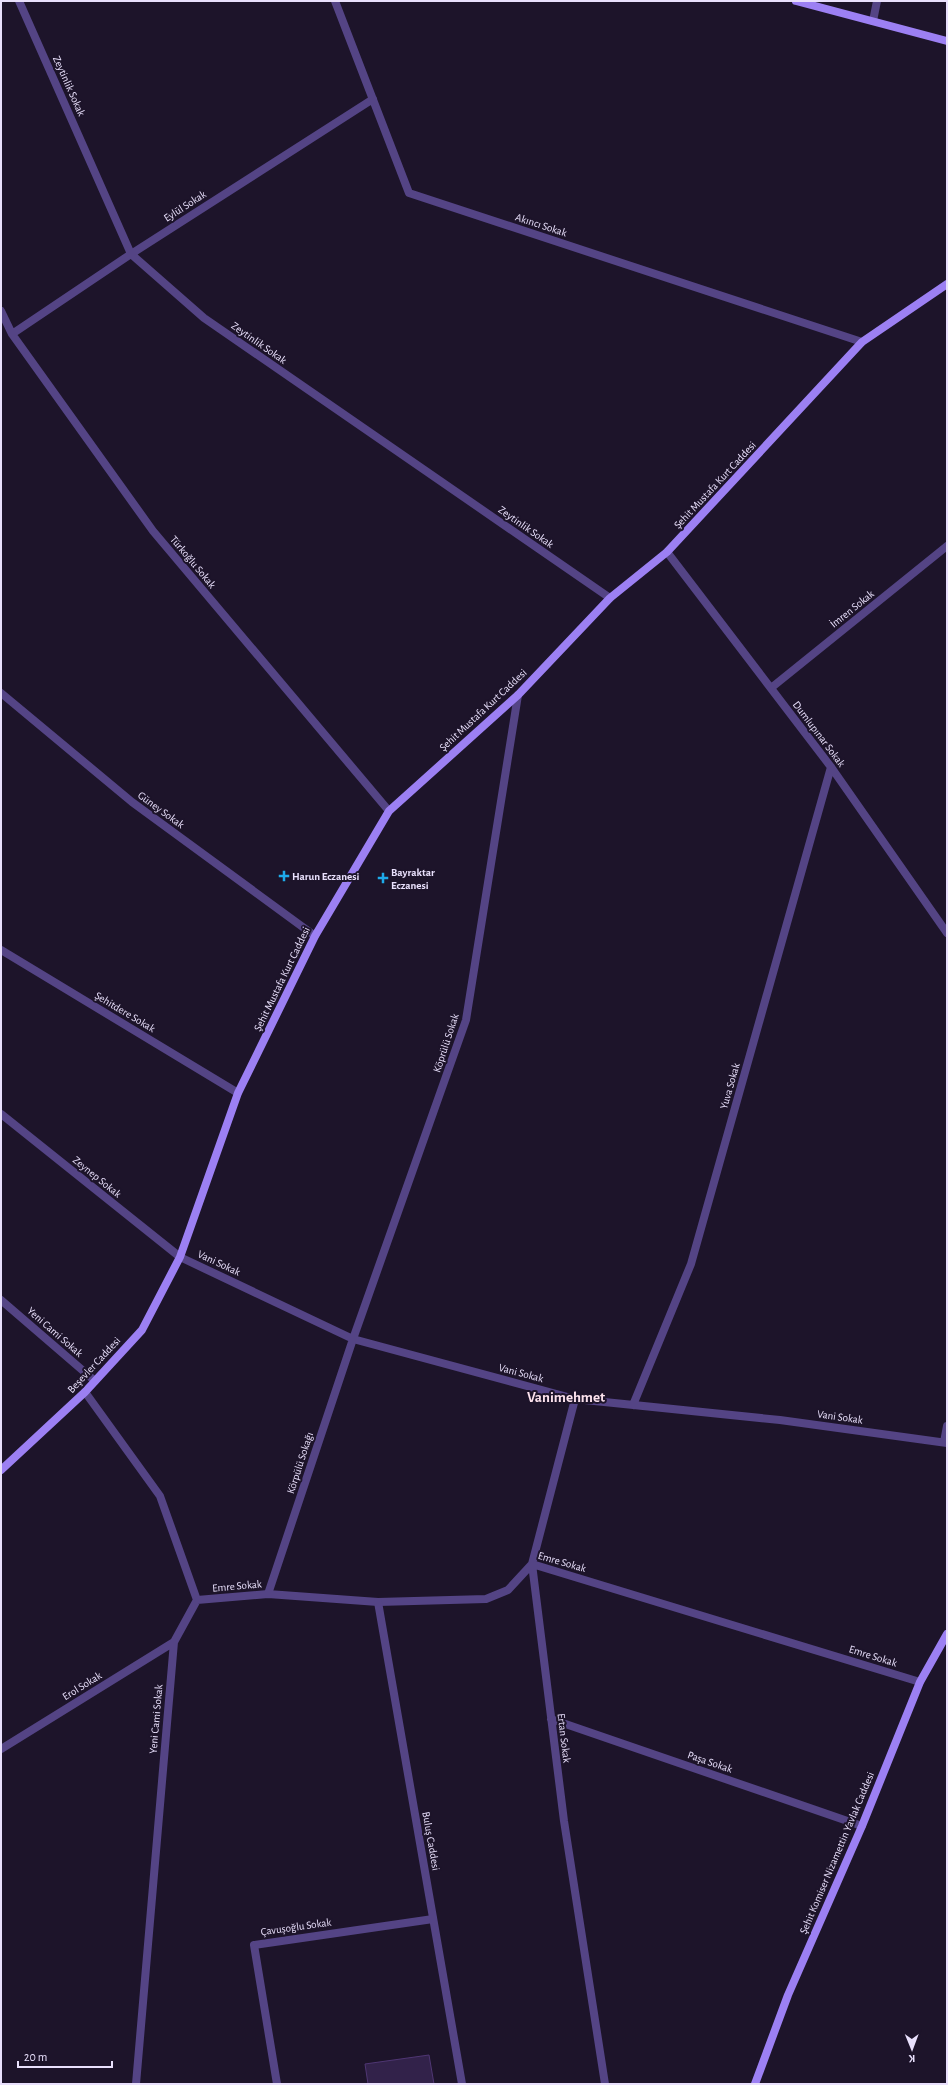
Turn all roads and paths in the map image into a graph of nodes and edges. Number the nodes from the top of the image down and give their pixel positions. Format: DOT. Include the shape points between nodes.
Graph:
graph roads {
  1 [pos="19,1"];
  2 [pos="335,1"];
  3 [pos="796,1"];
  4 [pos="877,1"];
  5 [pos="873,22"];
  6 [pos="947,41"];
  7 [pos="373,99"];
  8 [pos="131,254"];
  9 [pos="947,284"];
  10 [pos="1,311"];
  11 [pos="12,334"];
  12 [pos="862,342"];
  13 [pos="947,546"];
  14 [pos="667,552"];
  15 [pos="610,598"];
  16 [pos="771,688"];
  17 [pos="1,693"];
  18 [pos="518,695"];
  19 [pos="831,767"];
  20 [pos="389,811"];
  21 [pos="947,933"];
  22 [pos="315,936"];
  23 [pos="1,950"];
  24 [pos="238,1093"];
  25 [pos="1,1114"];
  26 [pos="180,1257"];
  27 [pos="1,1300"];
  28 [pos="353,1339"];
  29 [pos="95,1381"];
  30 [pos="85,1392"];
  31 [pos="575,1399"];
  32 [pos="633,1405"];
  33 [pos="947,1426"];
  34 [pos="946,1443"];
  35 [pos="1,1470"];
  36 [pos="532,1564"];
  37 [pos="268,1594"];
  38 [pos="197,1600"];
  39 [pos="378,1602"];
  40 [pos="947,1634"];
  41 [pos="174,1642"];
  42 [pos="920,1682"];
  43 [pos="551,1719"];
  44 [pos="1,1749"];
  45 [pos="862,1826"];
  46 [pos="433,1919"];
  47 [pos="136,2084"];
  48 [pos="277,2084"];
  49 [pos="462,2084"];
  50 [pos="604,2084"];
  51 [pos="754,2084"];
  1 -- 8 [label="street, Zeytinlik Sokak"];
  2 -- 7 [label="street, Akıncı Sokak"];
  3 -- 5 [label="main road"];
  4 -- 5 [label="street"];
  5 -- 6 [label="main road"];
  7 -- 8 [label="street, Eylül Sokak"];
  7 -- 12 [label="street, Akıncı Sokak" via="409,194"];
  8 -- 11 [label="street, Eylül Sokak"];
  8 -- 15 [label="street, Zeytinlik Sokak" via="204,318"];
  9 -- 12 [label="main road, Şehit Mustafa Kurt Caddesi"];
  10 -- 11 [label="street, Türkoğlu Sokak"];
  11 -- 20 [label="street, Türkoğlu Sokak" via="153,531"];
  12 -- 14 [label="main road, Şehit Mustafa Kurt Caddesi"];
  13 -- 16 [label="street, İmren Sokak"];
  14 -- 15 [label="main road, Şehit Mustafa Kurt Caddesi"];
  14 -- 16 [label="street, Dumlupınar Sokak"];
  15 -- 18 [label="main road, Şehit Mustafa Kurt Caddesi"];
  16 -- 19 [label="street, Dumlupınar Sokak"];
  17 -- 22 [label="street, Güney Sokak" via="132,802"];
  18 -- 20 [label="main road, Şehit Mustafa Kurt Caddesi"];
  18 -- 28 [label="street, Köprülü Sokak" via="466,1020"];
  19 -- 21 [label="street, Dumlupınar Sokak"];
  19 -- 32 [label="street, Yuva Sokak" via="691,1264"];
  20 -- 22 [label="main road, Şehit Mustafa Kurt Caddesi"];
  22 -- 24 [label="main road, Şehit Mustafa Kurt Caddesi"];
  23 -- 24 [label="street, Şehitdere Sokak"];
  24 -- 26 [label="main road, Şehit Mustafa Kurt Caddesi"];
  25 -- 26 [label="street, Zeynep Sokak"];
  26 -- 28 [label="street, Vani Sokak"];
  26 -- 29 [label="main road, Beşevler Caddesi" via="142,1330"];
  27 -- 29 [label="street, Yeni Cami Sokak"];
  28 -- 31 [label="street, Vani Sokak"];
  28 -- 37 [label="street, Körpülü Sokağı"];
  29 -- 30 [label="main road, Beşevler Caddesi"];
  30 -- 35 [label="main road, Beşevler Caddesi"];
  30 -- 38 [label="street" via="160,1496"];
  31 -- 32 [label="street, Vani Sokak"];
  31 -- 36 [label="street, Ertan Sokak"];
  32 -- 34 [label="street, Vani Sokak" via="780,1420"];
  33 -- 34 [label="street"];
  36 -- 39 [label="street, Emre Sokak" via="508,1590 486,1599"];
  36 -- 42 [label="street, Emre Sokak"];
  36 -- 43 [label="street, Ertan Sokak"];
  37 -- 38 [label="street, Emre Sokak"];
  37 -- 39 [label="street, Emre Sokak"];
  38 -- 41 [label="street, Yeni Cami Sokak"];
  39 -- 46 [label="street, Buluş Caddesi"];
  40 -- 42 [label="main road, Şehit Komiser Nizamettin Yavlak Caddesi"];
  41 -- 44 [label="street, Erol Sokak"];
  41 -- 47 [label="street, Yeni Cami Sokak"];
  42 -- 45 [label="main road, Şehit Komiser Nizamettin Yavlak Caddesi"];
  43 -- 45 [label="street, Paşa Sokak"];
  43 -- 50 [label="street, Ertan Sokak"];
  45 -- 51 [label="main road, Şehit Komiser Nizamettin Yavlak Caddesi" via="788,1995"];
  46 -- 48 [label="street, Çavuşoğlu Sokak" via="254,1945"];
  46 -- 49 [label="street, Buluş Caddesi"];
}
